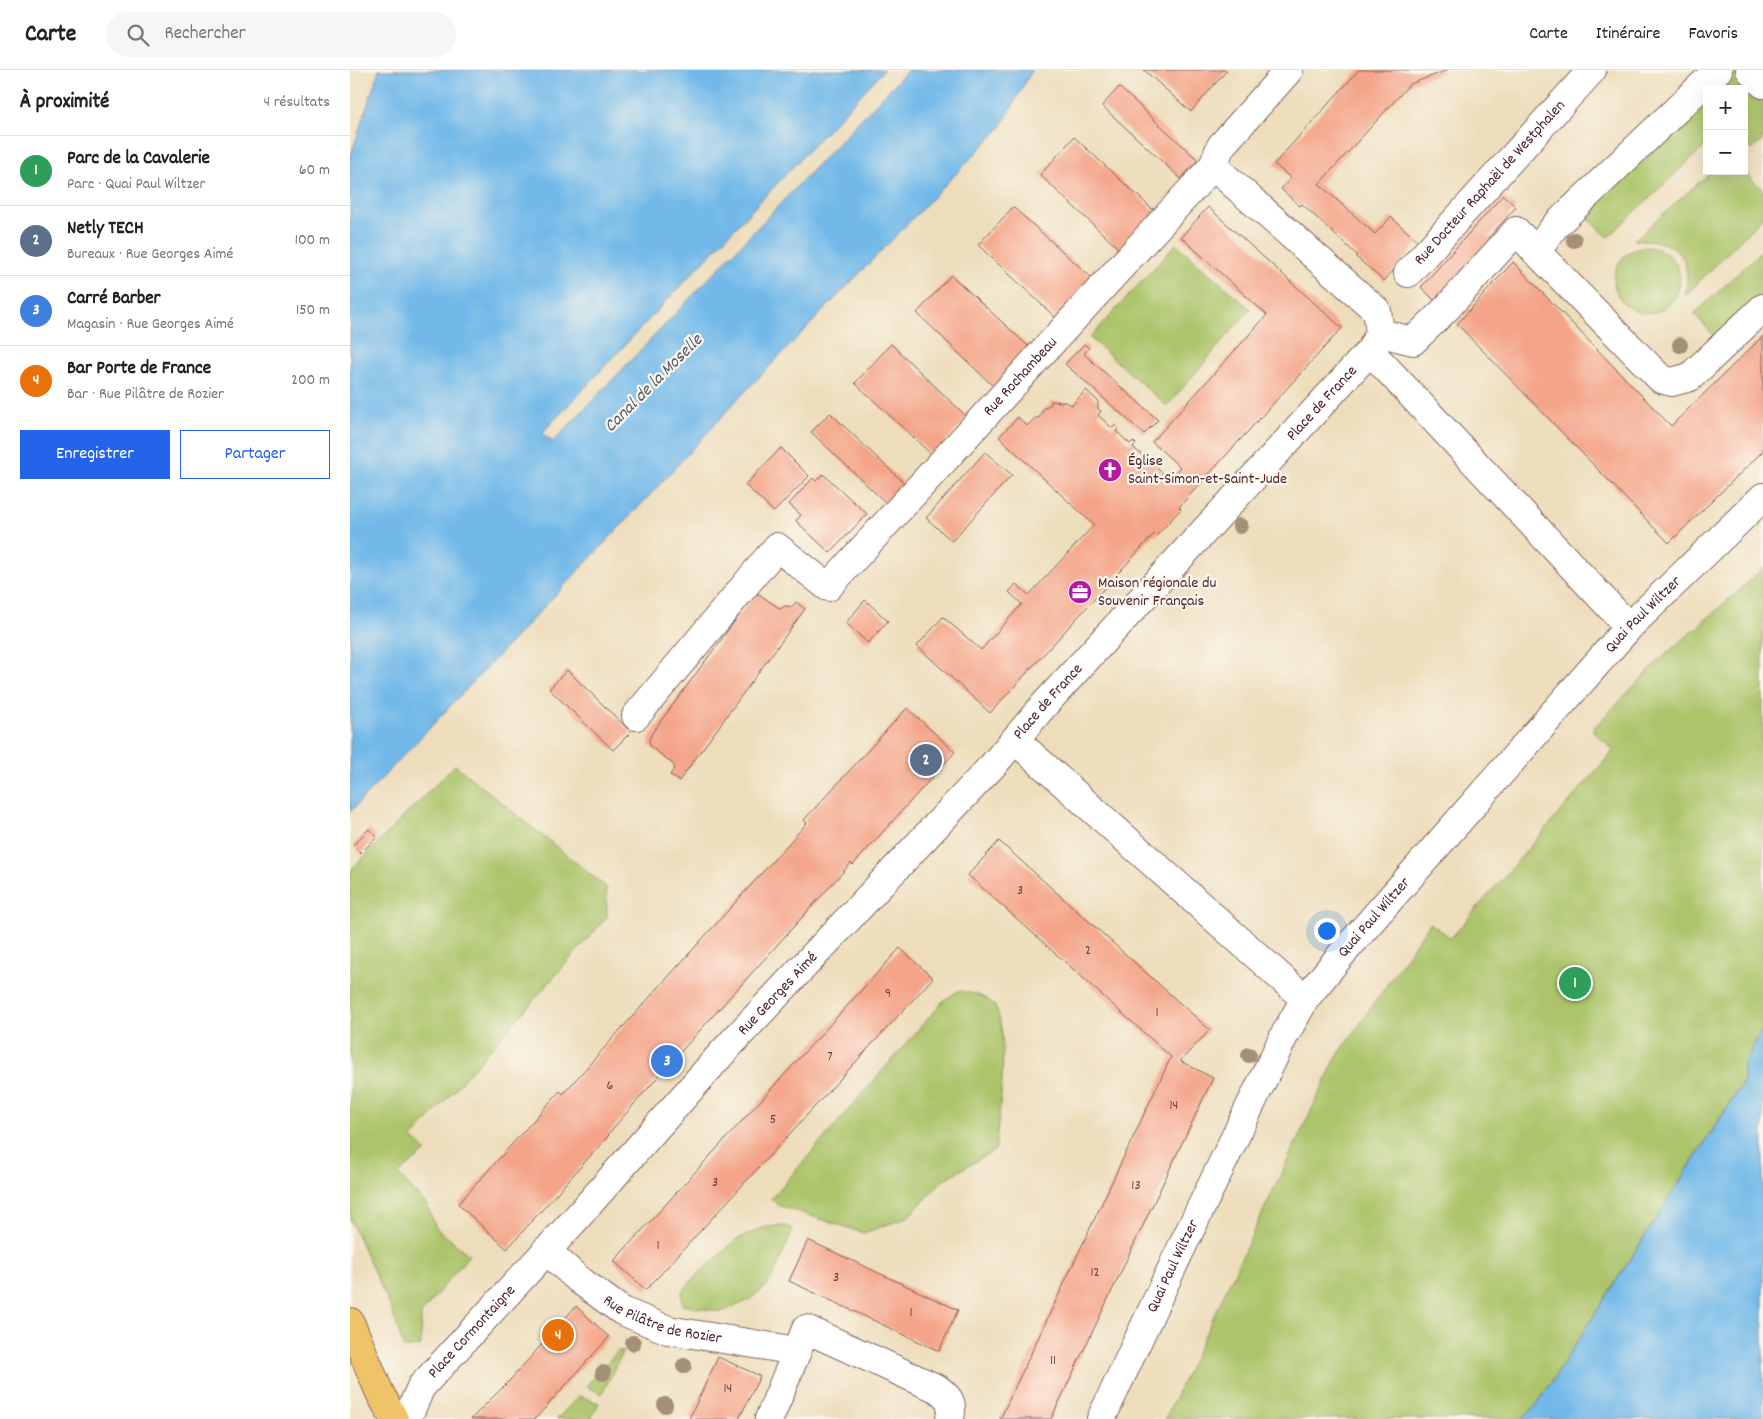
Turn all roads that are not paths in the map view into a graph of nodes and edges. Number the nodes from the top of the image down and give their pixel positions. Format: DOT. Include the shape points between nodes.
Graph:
graph roads {
  1 [pos="1289,70"];
  2 [pos="1592,70"];
  3 [pos="1718,70"];
  4 [pos="1750,70"];
  5 [pos="1763,84"];
  6 [pos="1213,166"];
  7 [pos="1536,252"];
  8 [pos="1408,272"];
  9 [pos="1763,308"];
  10 [pos="1375,342"];
  11 [pos="1763,497"];
  12 [pos="1629,626"];
  13 [pos="636,716"];
  14 [pos="1015,740"];
  15 [pos="1305,1000"];
  16 [pos="546,1250"];
  17 [pos="350,1322"];
  18 [pos="797,1352"];
  19 [pos="394,1419"];
  20 [pos="407,1419"];
  21 [pos="769,1419"];
  22 [pos="950,1419"];
  23 [pos="1101,1419"];
  1 -- 6 [label="street, Rue Rochambeau" via="1221,146"];
  2 -- 8 [label="street, Rue Docteur Raphaël de Westphalen"];
  3 -- 7 [label="street" via="1555,226"];
  4 -- 5 [label="street"];
  6 -- 10 [label="street" via="1378,311"];
  6 -- 13 [label="street, Rue Rochambeau" via="828,587 777,547"];
  7 -- 9 [label="street" via="1661,379 1672,382 1690,377"];
  7 -- 10 [label="street" via="1516,231 1445,310 1413,340"];
  10 -- 12 [label="street, Place de France"];
  10 -- 14 [label="street, Place de France"];
  11 -- 12 [label="street, Quai Paul Wiltzer"];
  12 -- 15 [label="street, Quai Paul Wiltzer"];
  14 -- 15 [label="street, Place de France"];
  14 -- 16 [label="street, Rue Georges Aimé" via="724,1051"];
  15 -- 23 [label="street, Quai Paul Wiltzer" via="1284,1036"];
  16 -- 18 [label="street, Rue Pilâtre de Rozier" via="578,1279 622,1311 668,1330"];
  16 -- 20 [label="street, Place Cormontaigne" via="421,1387"];
  17 -- 19 [label="main road"];
  18 -- 21 [label="street"];
  18 -- 22 [label="street" via="806,1329 938,1389 948,1397 952,1407"];
}
